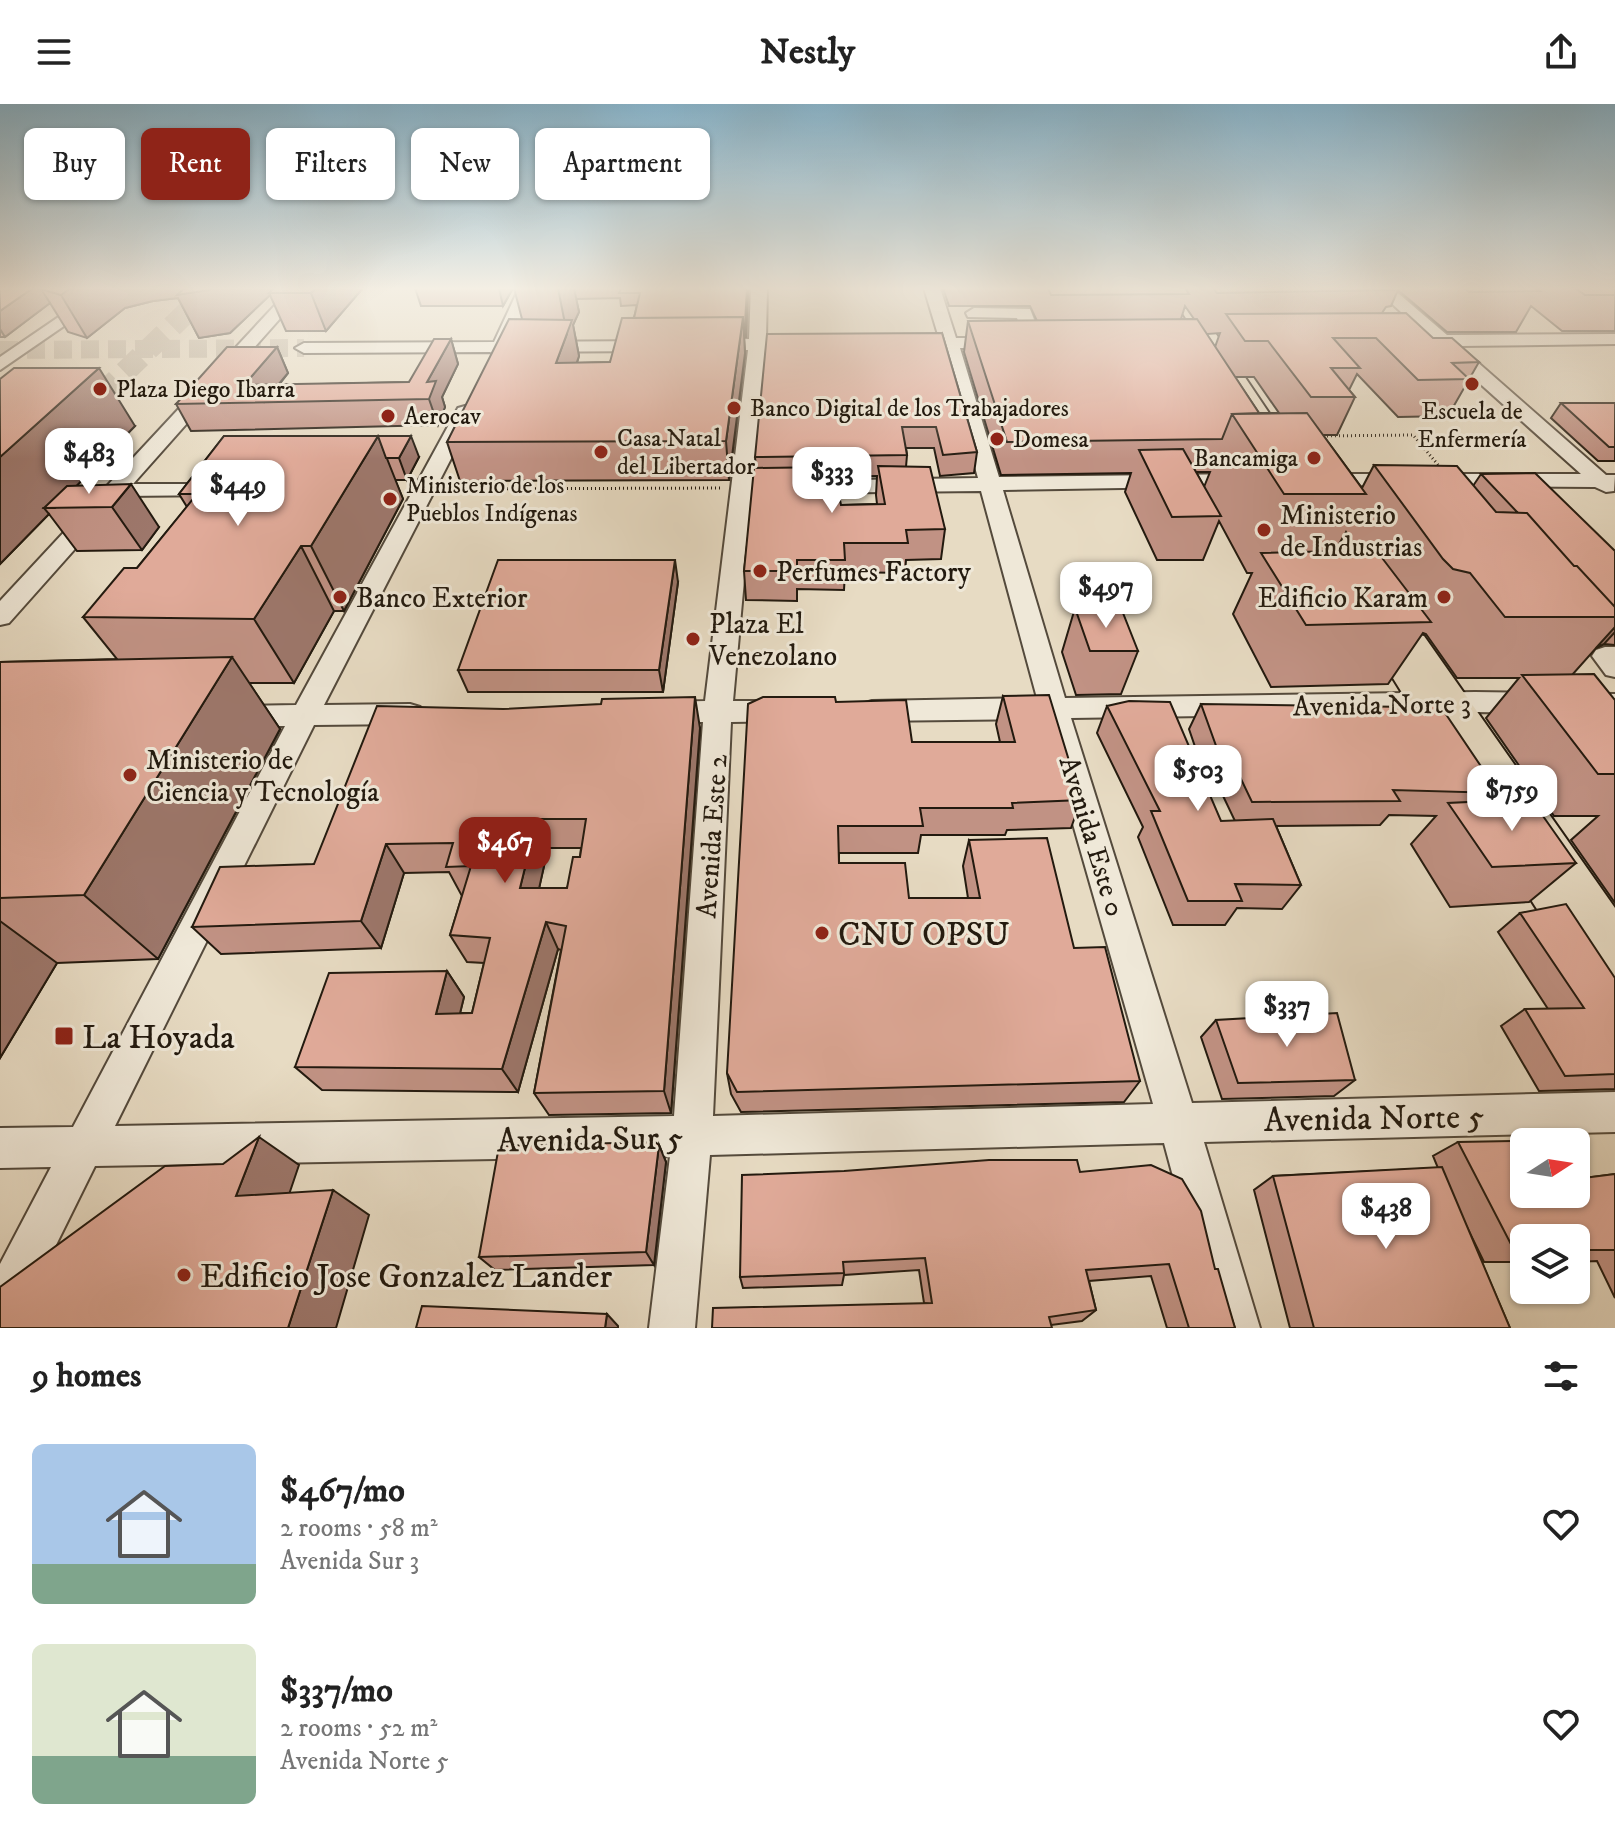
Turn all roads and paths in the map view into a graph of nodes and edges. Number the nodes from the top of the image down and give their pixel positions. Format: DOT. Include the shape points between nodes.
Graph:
graph roads {
  1 [pos="29,345"];
  2 [pos="246,345"];
  3 [pos="757,345"];
  4 [pos="950,345"];
  5 [pos="1208,345"];
  6 [pos="1451,345"];
  7 [pos="666,346"];
  8 [pos="500,347"];
  9 [pos="304,348"];
  10 [pos="0,365"];
  11 [pos="1319,436"];
  12 [pos="1283,470"];
  13 [pos="1451,481"];
  14 [pos="991,483"];
  15 [pos="1610,486"];
  16 [pos="758,487"];
  17 [pos="394,489"];
  18 [pos="425,489"];
  19 [pos="115,490"];
  20 [pos="239,490"];
  21 [pos="0,617"];
  22 [pos="1615,656"];
  23 [pos="1615,668"];
  24 [pos="1438,702"];
  25 [pos="1615,704"];
  26 [pos="1054,710"];
  27 [pos="718,711"];
  28 [pos="814,711"];
  29 [pos="846,711"];
  30 [pos="639,712"];
  31 [pos="432,714"];
  32 [pos="305,715"];
  33 [pos="210,717"];
  34 [pos="1615,943"];
  35 [pos="1615,993"];
  36 [pos="1615,1112"];
  37 [pos="1180,1121"];
  38 [pos="692,1136"];
  39 [pos="85,1147"];
  40 [pos="0,1148"];
  41 [pos="0,1310"];
  42 [pos="672,1328"];
  43 [pos="1237,1328"];
  1 -- 10 [label="street"];
  2 -- 19 [label="street"];
  3 -- 16 [label="street, Avenida Este 2"];
  4 -- 14 [label="street, Avenida Este 0"];
  5 -- 12 [label="main road"];
  6 -- 15 [label="street"];
  7 -- 8 [label="street"];
  8 -- 9 [label="street"];
  8 -- 18 [label="street"];
  11 -- 13 [label="path" via="1413,435"];
  12 -- 13 [label="street"];
  12 -- 14 [label="street"];
  12 -- 24 [label="main road"];
  13 -- 15 [label="street"];
  14 -- 16 [label="street"];
  14 -- 26 [label="street, Avenida Este 0"];
  16 -- 18 [label="path"];
  16 -- 27 [label="street, Avenida Este 2"];
  17 -- 18 [label="street"];
  18 -- 32 [label="street"];
  19 -- 20 [label="street"];
  19 -- 21 [label="street"];
  22 -- 23 [label="street" via="1605,656"];
  24 -- 25 [label="street, Avenida Norte 3"];
  24 -- 26 [label="street, Avenida Norte 3"];
  24 -- 34 [label="main road"];
  24 -- 35 [label="main road"];
  26 -- 29 [label="street, Avenida Norte 3"];
  26 -- 37 [label="street, Avenida Este 0"];
  27 -- 28 [label="street"];
  27 -- 30 [label="street"];
  27 -- 38 [label="street, Avenida Este 2"];
  31 -- 32 [label="street"];
  32 -- 33 [label="street"];
  32 -- 39 [label="street"];
  36 -- 37 [label="street, Avenida Norte 5"];
  37 -- 38 [label="street, Avenida Sur 5"];
  37 -- 43 [label="street, Avenida Este 0"];
  38 -- 39 [label="street, Avenida Sur 5"];
  38 -- 42 [label="street, Avenida Este 2"];
  39 -- 40 [label="street, Avenida Sur 5"];
  39 -- 41 [label="street"];
}
